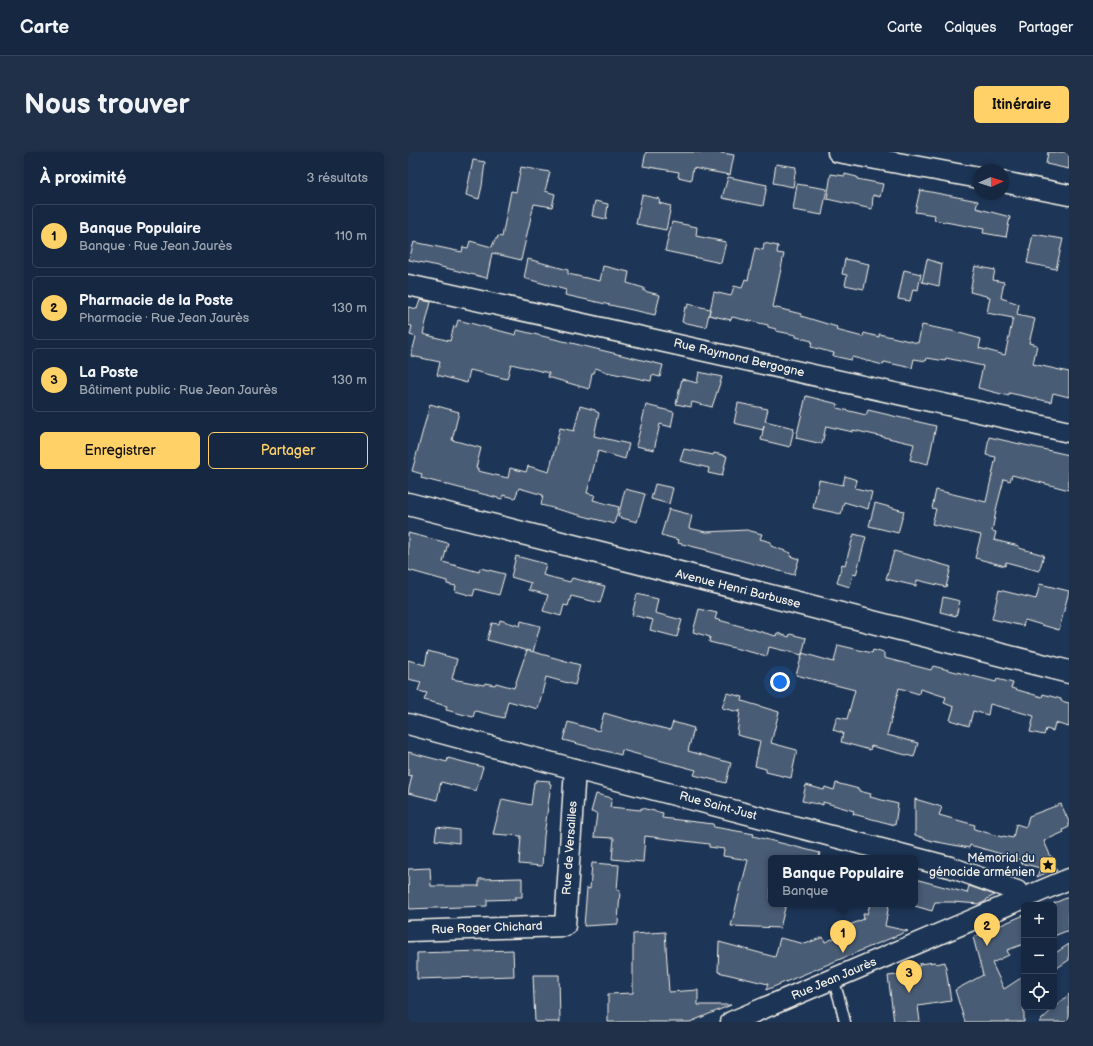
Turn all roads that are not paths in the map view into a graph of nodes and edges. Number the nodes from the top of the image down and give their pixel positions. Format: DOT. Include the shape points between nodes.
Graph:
graph roads {
  1 [pos="838,152"];
  2 [pos="973,177"];
  3 [pos="1009,183"];
  4 [pos="1069,195"];
  5 [pos="408,285"];
  6 [pos="1069,432"];
  7 [pos="408,504"];
  8 [pos="1069,672"];
  9 [pos="408,724"];
  10 [pos="575,769"];
  11 [pos="907,855"];
  12 [pos="918,858"];
  13 [pos="1069,879"];
  14 [pos="1020,900"];
  15 [pos="565,926"];
  16 [pos="408,931"];
  17 [pos="833,979"];
  18 [pos="731,1022"];
  19 [pos="845,1022"];
  1 -- 2 [label="street"];
  3 -- 4 [label="street"];
  5 -- 6 [label="street, Rue Raymond Bergogne"];
  7 -- 8 [label="street, Avenue Henri Barbusse"];
  9 -- 10 [label="street, Rue Saint-Just"];
  10 -- 11 [label="street, Rue Saint-Just"];
  10 -- 15 [label="street, Rue de Versailles"];
  12 -- 14 [label="street, Rue Saint-Just" via="950,866 1017,891"];
  13 -- 14 [label="street, Rue Jean Jaurès"];
  14 -- 17 [label="street, Rue Jean Jaurès"];
  15 -- 16 [label="street, Rue Roger Chichard"];
  17 -- 18 [label="street, Rue Jean Jaurès"];
  17 -- 19 [label="lane"];
}
